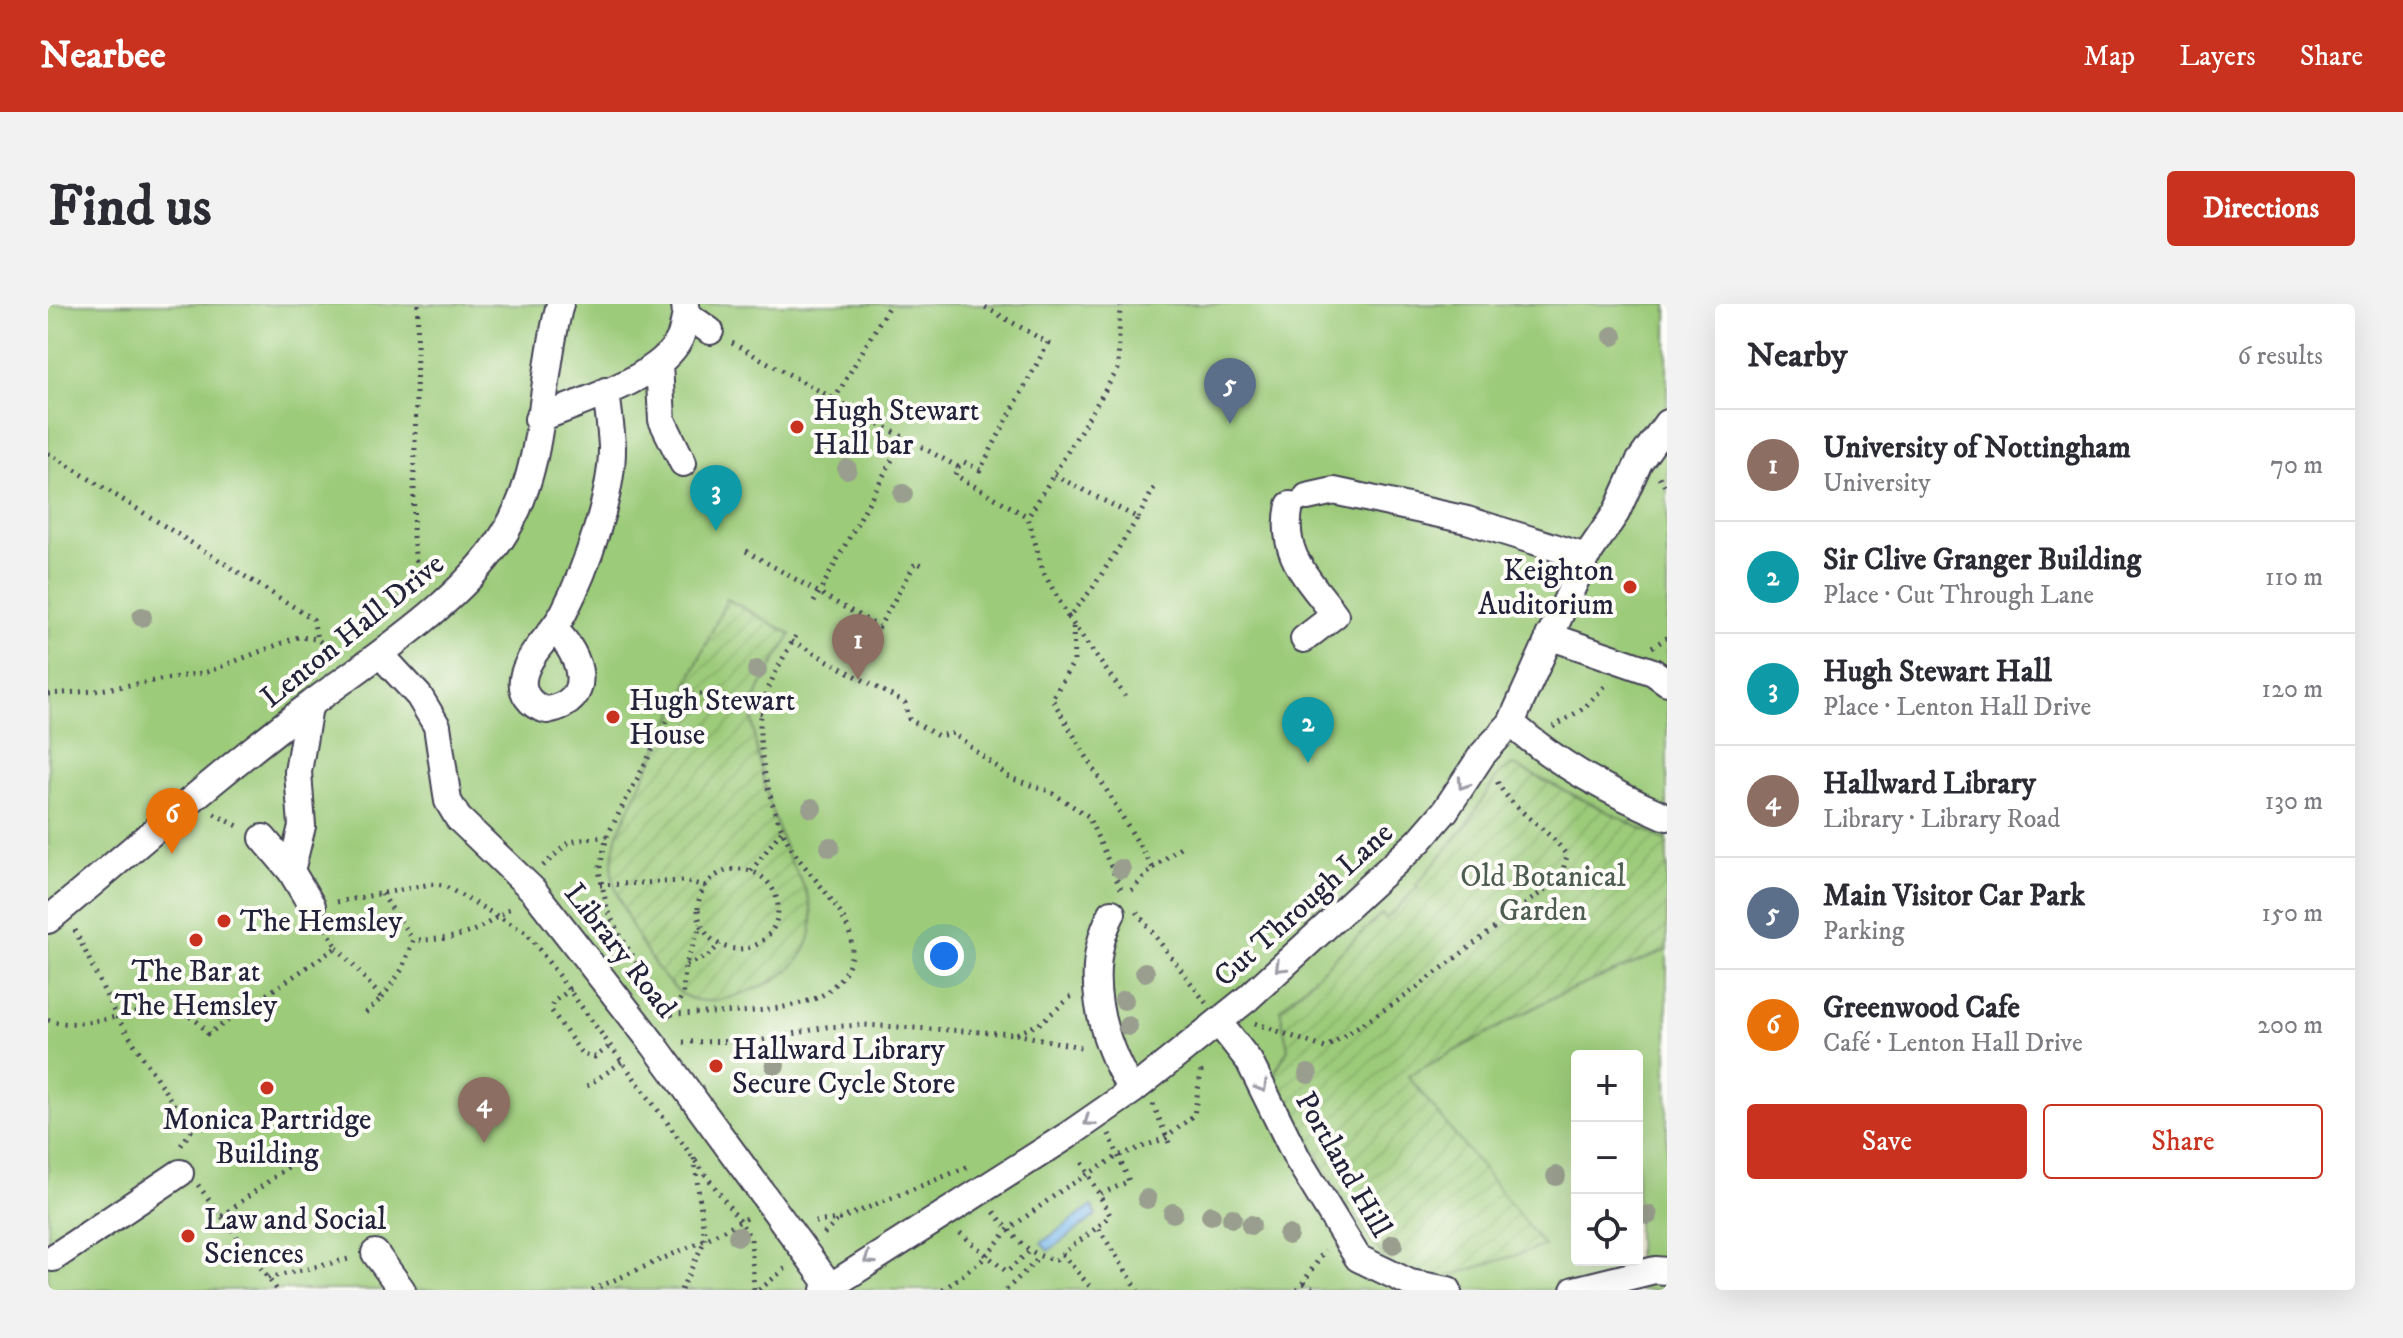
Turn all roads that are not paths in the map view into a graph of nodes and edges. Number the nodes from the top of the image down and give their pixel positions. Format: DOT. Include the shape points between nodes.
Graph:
graph roads {
  1 [pos="560,304"];
  2 [pos="686,309"];
  3 [pos="710,331"];
  4 [pos="659,363"];
  5 [pos="606,391"];
  6 [pos="538,419"];
  7 [pos="1667,423"];
  8 [pos="683,463"];
  9 [pos="1586,557"];
  10 [pos="555,630"];
  11 [pos="1549,636"];
  12 [pos="1304,639"];
  13 [pos="380,654"];
  14 [pos="1667,682"];
  15 [pos="309,706"];
  16 [pos="1511,723"];
  17 [pos="1667,817"];
  18 [pos="263,838"];
  19 [pos="291,871"];
  20 [pos="312,906"];
  21 [pos="1123,911"];
  22 [pos="56,914"];
  23 [pos="1215,1017"];
  24 [pos="1141,1094"];
  25 [pos="183,1170"];
  26 [pos="375,1253"];
  27 [pos="50,1258"];
  28 [pos="1667,1271"];
  29 [pos="827,1288"];
  30 [pos="402,1290"];
  31 [pos="1445,1290"];
  32 [pos="1574,1290"];
  1 -- 6 [label="street, Lenton Hall Drive"];
  2 -- 3 [label="street"];
  2 -- 4 [label="street" via="679,340"];
  4 -- 5 [label="street"];
  4 -- 8 [label="street" via="662,420"];
  5 -- 6 [label="street"];
  5 -- 10 [label="street" via="612,448 605,500 572,597"];
  6 -- 13 [label="street, Lenton Hall Drive" via="533,460 513,520 491,555"];
  7 -- 9 [label="street, Cut Through Lane"];
  9 -- 11 [label="street, Cut Through Lane"];
  9 -- 12 [label="street" via="1467,520 1334,491 1299,501 1285,529 1288,546 1335,615"];
  11 -- 14 [label="street" via="1653,672"];
  11 -- 16 [label="street, Cut Through Lane"];
  13 -- 15 [label="street, Lenton Hall Drive"];
  13 -- 29 [label="street, Library Road" via="419,696 437,726 448,801 458,818 533,890 657,1039"];
  15 -- 19 [label="street" via="298,772 302,826"];
  15 -- 22 [label="street, Lenton Hall Drive"];
  16 -- 17 [label="street" via="1577,775"];
  16 -- 23 [label="street, Cut Through Lane, one-way" via="1419,841"];
  18 -- 19 [label="street"];
  19 -- 20 [label="street"];
  21 -- 24 [label="street" via="1102,936 1097,981 1110,1051"];
  23 -- 24 [label="street, Cut Through Lane"];
  23 -- 31 [label="street, Portland Hill, one-way" via="1249,1061 1297,1158 1358,1258 1410,1283"];
  24 -- 29 [label="street, Cut Through Lane, one-way"];
  25 -- 27 [label="street"];
  26 -- 30 [label="street"];
  28 -- 32 [label="street"];
}
